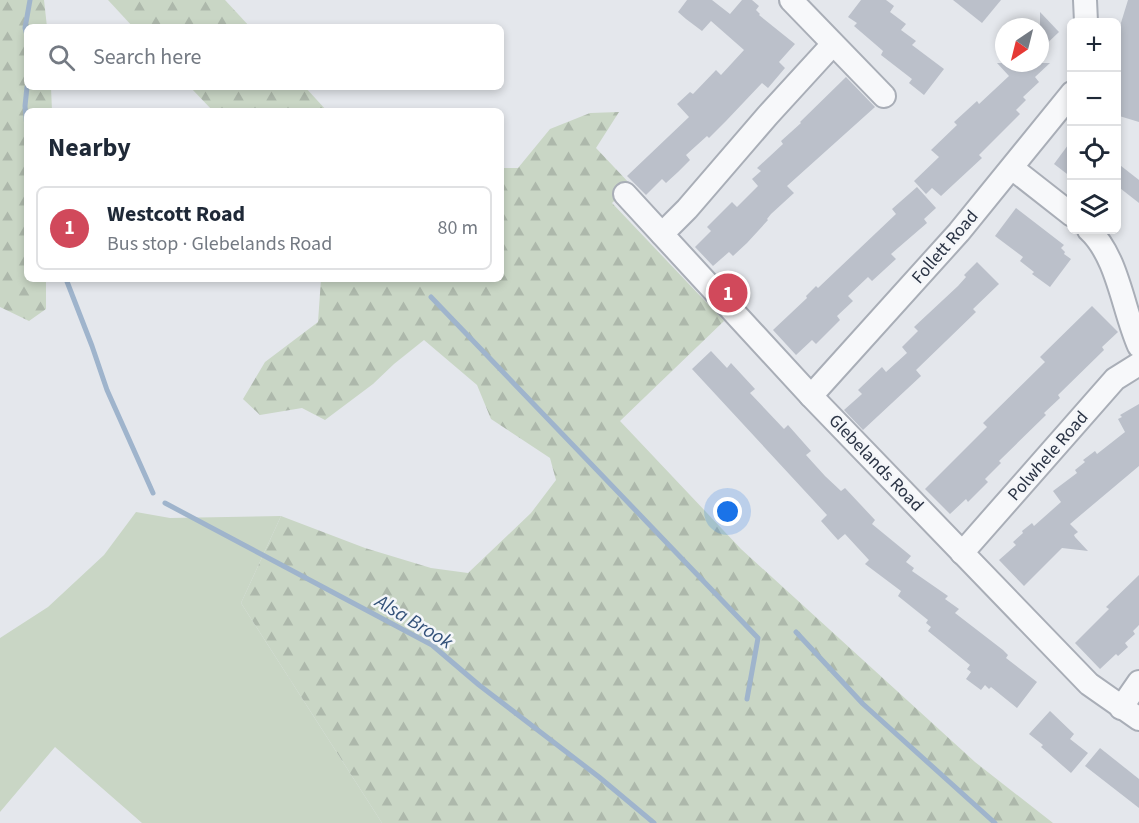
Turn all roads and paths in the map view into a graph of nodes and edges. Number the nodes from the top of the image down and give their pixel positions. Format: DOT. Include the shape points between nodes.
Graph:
graph roads {
  1 [pos="791,0"];
  2 [pos="1086,0"];
  3 [pos="1086,18"];
  4 [pos="833,44"];
  5 [pos="884,96"];
  6 [pos="1067,98"];
  7 [pos="1012,168"];
  8 [pos="625,194"];
  9 [pos="1067,212"];
  10 [pos="662,234"];
  11 [pos="1094,234"];
  12 [pos="1139,346"];
  13 [pos="1139,364"];
  14 [pos="811,396"];
  15 [pos="962,553"];
  16 [pos="1139,682"];
  17 [pos="1130,714"];
  1 -- 4 [label="street"];
  2 -- 3 [label="street"];
  4 -- 5 [label="street"];
  4 -- 10 [label="street"];
  6 -- 7 [label="street, Follett Road"];
  7 -- 9 [label="street"];
  7 -- 14 [label="street, Follett Road"];
  8 -- 10 [label="street, Glebelands Road"];
  10 -- 14 [label="street, Glebelands Road"];
  11 -- 12 [label="street" via="1107,255"];
  13 -- 15 [label="street, Polwhele Road" via="1115,379"];
  14 -- 15 [label="street, Glebelands Road"];
  15 -- 17 [label="street, Glebelands Road" via="1089,684"];
  16 -- 17 [label="street"];
}
